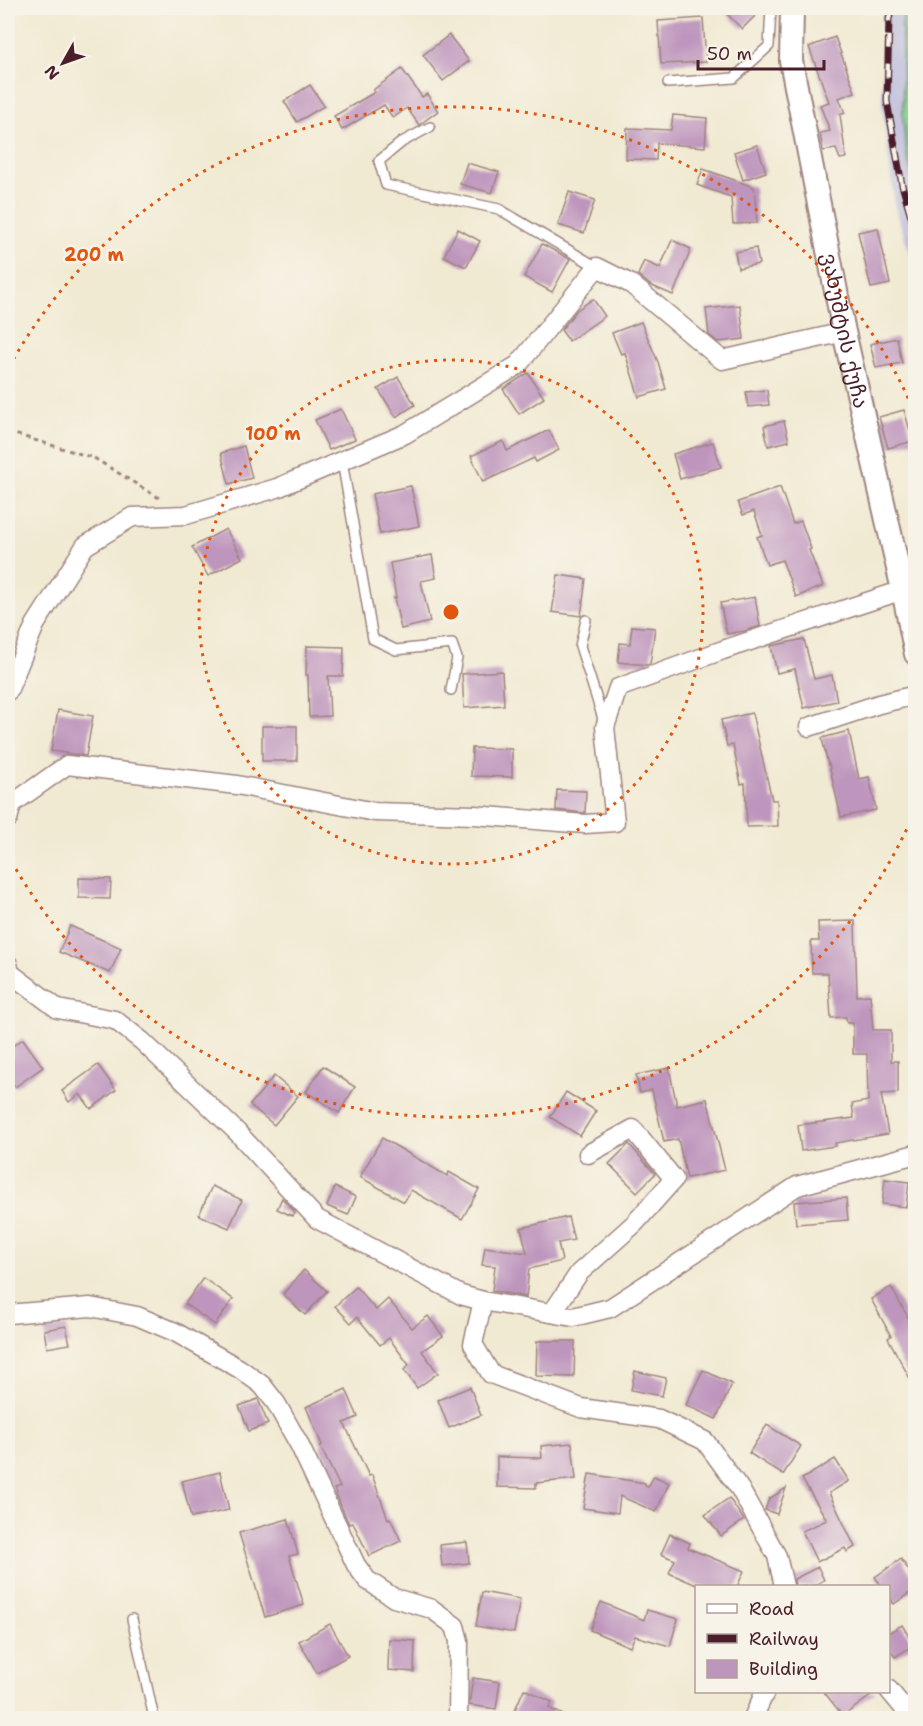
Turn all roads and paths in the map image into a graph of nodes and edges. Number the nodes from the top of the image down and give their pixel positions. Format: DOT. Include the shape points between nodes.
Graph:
graph roads {
  1 [pos="771,8"];
  2 [pos="792,8"];
  3 [pos="668,83"];
  4 [pos="429,127"];
  5 [pos="597,267"];
  6 [pos="844,332"];
  7 [pos="8,432"];
  8 [pos="342,460"];
  9 [pos="186,515"];
  10 [pos="903,590"];
  11 [pos="586,620"];
  12 [pos="915,654"];
  13 [pos="452,690"];
  14 [pos="8,691"];
  15 [pos="915,695"];
  16 [pos="809,727"];
  17 [pos="605,728"];
  18 [pos="9,806"];
  19 [pos="8,964"];
  20 [pos="588,1154"];
  21 [pos="915,1154"];
  22 [pos="483,1301"];
  23 [pos="552,1313"];
  24 [pos="8,1314"];
  25 [pos="784,1585"];
  26 [pos="132,1619"];
  27 [pos="890,1692"];
  28 [pos="765,1693"];
  29 [pos="154,1719"];
  30 [pos="458,1719"];
  31 [pos="753,1719"];
  32 [pos="912,1719"];
  1 -- 3 [label="lane" via="769,46 734,78"];
  2 -- 6 [label="street, ვახუშტის ქუჩა" via="791,61"];
  4 -- 5 [label="lane" via="379,161 387,184 499,209"];
  5 -- 6 [label="street" via="631,284 722,360"];
  5 -- 8 [label="street" via="518,365 405,434"];
  6 -- 10 [label="street, ვახუშტის ქუჩა"];
  7 -- 9 [label="path" via="94,458"];
  8 -- 9 [label="street" via="277,488"];
  8 -- 13 [label="lane" via="373,639 396,650 452,644 457,658"];
  9 -- 14 [label="street" via="132,517 85,546 35,625"];
  10 -- 12 [label="street, ვახუშტის ქუჩა"];
  10 -- 17 [label="street" via="618,688"];
  11 -- 17 [label="lane" via="580,646"];
  15 -- 16 [label="street"];
  17 -- 18 [label="street" via="615,822 585,824 375,812 237,785 67,765"];
  19 -- 22 [label="street" via="10,973 58,1009 115,1020 142,1041 237,1132 317,1219 461,1295"];
  20 -- 23 [label="street" via="633,1129 674,1179 635,1224 579,1273"];
  21 -- 23 [label="street" via="797,1186 610,1308 573,1317"];
  22 -- 23 [label="street"];
  22 -- 25 [label="street" via="473,1344 491,1374 581,1408 659,1419 705,1441 740,1488 777,1556"];
  24 -- 30 [label="street" via="90,1307 137,1316 175,1332 262,1385 299,1444 356,1565 367,1580 394,1598 432,1609 455,1626 459,1641"];
  26 -- 29 [label="lane"];
  27 -- 32 [label="street"];
  28 -- 31 [label="street"];
}
